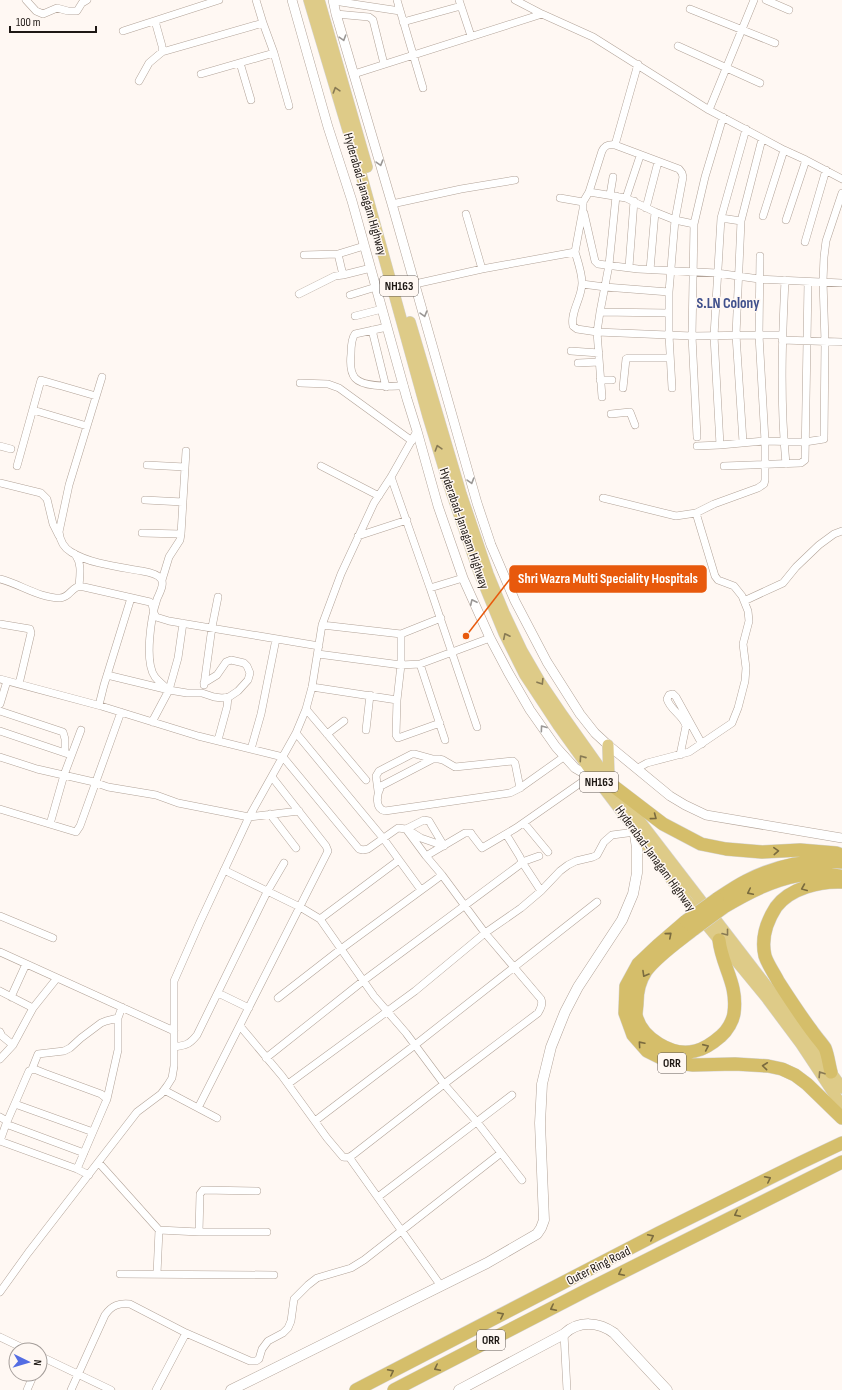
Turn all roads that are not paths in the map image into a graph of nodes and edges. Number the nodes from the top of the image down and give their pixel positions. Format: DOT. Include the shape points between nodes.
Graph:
graph roads {
  1 [pos="26,0"];
  2 [pos="87,0"];
  3 [pos="219,0"];
  4 [pos="256,0"];
  5 [pos="292,0"];
  6 [pos="309,0"];
  7 [pos="319,0"];
  8 [pos="334,0"];
  9 [pos="397,0"];
  10 [pos="515,0"];
  11 [pos="754,0"];
  12 [pos="766,0"];
  13 [pos="460,3"];
  14 [pos="690,9"];
  15 [pos="789,10"];
  16 [pos="400,11"];
  17 [pos="336,14"];
  18 [pos="542,14"];
  19 [pos="155,21"];
  20 [pos="403,22"];
  21 [pos="263,24"];
  22 [pos="122,31"];
  23 [pos="741,31"];
  24 [pos="471,36"];
  25 [pos="775,43"];
  26 [pos="678,46"];
  27 [pos="162,52"];
  28 [pos="274,53"];
  29 [pos="413,54"];
  30 [pos="240,63"];
  31 [pos="384,64"];
  32 [pos="638,64"];
  33 [pos="726,68"];
  34 [pos="201,74"];
  35 [pos="354,74"];
  36 [pos="139,81"];
  37 [pos="760,83"];
  38 [pos="423,88"];
  39 [pos="251,100"];
  40 [pos="289,106"];
  41 [pos="709,110"];
  42 [pos="723,117"];
  43 [pos="746,129"];
  44 [pos="762,139"];
  45 [pos="615,145"];
  46 [pos="784,150"];
  47 [pos="640,156"];
  48 [pos="806,160"];
  49 [pos="658,162"];
  50 [pos="826,170"];
  51 [pos="613,177"];
  52 [pos="842,179"];
  53 [pos="515,180"];
  54 [pos="588,192"];
  55 [pos="842,193"];
  56 [pos="613,195"];
  57 [pos="560,198"];
  58 [pos="626,198"];
  59 [pos="634,201"];
  60 [pos="392,204"];
  61 [pos="583,205"];
  62 [pos="646,208"];
  63 [pos="655,212"];
  64 [pos="466,214"];
  65 [pos="763,216"];
  66 [pos="721,218"];
  67 [pos="675,220"];
  68 [pos="786,220"];
  69 [pos="742,221"];
  70 [pos="694,224"];
  71 [pos="805,242"];
  72 [pos="364,246"];
  73 [pos="575,252"];
  74 [pos="338,254"];
  75 [pos="304,255"];
  76 [pos="760,256"];
  77 [pos="609,265"];
  78 [pos="629,267"];
  79 [pos="371,268"];
  80 [pos="482,269"];
  81 [pos="650,270"];
  82 [pos="672,271"];
  83 [pos="693,272"];
  84 [pos="717,273"];
  85 [pos="342,276"];
  86 [pos="740,276"];
  87 [pos="759,280"];
  88 [pos="785,280"];
  89 [pos="823,281"];
  90 [pos="808,282"];
  91 [pos="842,283"];
  92 [pos="415,284"];
  93 [pos="582,284"];
  94 [pos="376,287"];
  95 [pos="605,287"];
  96 [pos="669,292"];
  97 [pos="299,294"];
  98 [pos="350,295"];
  99 [pos="382,309"];
  100 [pos="600,312"];
  101 [pos="669,313"];
  102 [pos="355,316"];
  103 [pos="387,327"];
  104 [pos="372,330"];
  105 [pos="597,332"];
  106 [pos="669,335"];
  107 [pos="736,335"];
  108 [pos="759,335"];
  109 [pos="692,336"];
  110 [pos="714,336"];
  111 [pos="782,338"];
  112 [pos="806,341"];
  113 [pos="826,342"];
  114 [pos="842,342"];
  115 [pos="571,351"];
  116 [pos="599,353"];
  117 [pos="670,358"];
  118 [pos="599,362"];
  119 [pos="578,363"];
  120 [pos="102,377"];
  121 [pos="600,380"];
  122 [pos="612,380"];
  123 [pos="300,383"];
  124 [pos="404,386"];
  125 [pos="386,387"];
  126 [pos="624,388"];
  127 [pos="672,388"];
  128 [pos="96,396"];
  129 [pos="602,397"];
  130 [pos="33,410"];
  131 [pos="611,414"];
  132 [pos="635,425"];
  133 [pos="87,426"];
  134 [pos="417,431"];
  135 [pos="697,437"];
  136 [pos="412,441"];
  137 [pos="765,441"];
  138 [pos="784,441"];
  139 [pos="743,442"];
  140 [pos="805,442"];
  141 [pos="720,445"];
  142 [pos="0,446"];
  143 [pos="697,446"];
  144 [pos="11,449"];
  145 [pos="186,452"];
  146 [pos="786,464"];
  147 [pos="147,465"];
  148 [pos="765,465"];
  149 [pos="17,466"];
  150 [pos="321,466"];
  151 [pos="724,466"];
  152 [pos="185,467"];
  153 [pos="392,477"];
  154 [pos="0,483"];
  155 [pos="379,496"];
  156 [pos="604,498"];
  157 [pos="145,500"];
  158 [pos="183,502"];
  159 [pos="696,512"];
  160 [pos="407,520"];
  161 [pos="842,531"];
  162 [pos="142,533"];
  163 [pos="181,534"];
  164 [pos="358,536"];
  165 [pos="60,538"];
  166 [pos="75,554"];
  167 [pos="463,578"];
  168 [pos="0,579"];
  169 [pos="162,580"];
  170 [pos="79,586"];
  171 [pos="430,588"];
  172 [pos="218,597"];
  173 [pos="131,598"];
  174 [pos="744,602"];
  175 [pos="154,613"];
  176 [pos="441,618"];
  177 [pos="183,623"];
  178 [pos="0,624"];
  179 [pos="322,625"];
  180 [pos="212,627"];
  181 [pos="401,634"];
  182 [pos="490,638"];
  183 [pos="276,639"];
  184 [pos="318,650"];
  185 [pos="451,652"];
  186 [pos="420,664"];
  187 [pos="401,665"];
  188 [pos="107,675"];
  189 [pos="3,680"];
  190 [pos="204,683"];
  191 [pos="19,684"];
  192 [pos="312,687"];
  193 [pos="169,690"];
  194 [pos="202,693"];
  195 [pos="370,695"];
  196 [pos="228,697"];
  197 [pos="397,700"];
  198 [pos="0,704"];
  199 [pos="99,705"];
  200 [pos="306,709"];
  201 [pos="0,711"];
  202 [pos="121,712"];
  203 [pos="344,721"];
  204 [pos="152,722"];
  205 [pos="440,723"];
  206 [pos="477,727"];
  207 [pos="81,730"];
  208 [pos="366,730"];
  209 [pos="0,731"];
  210 [pos="296,733"];
  211 [pos="327,734"];
  212 [pos="218,740"];
  213 [pos="445,740"];
  214 [pos="702,744"];
  215 [pos="608,745"];
  216 [pos="251,748"];
  217 [pos="69,754"];
  218 [pos="680,755"];
  219 [pos="565,756"];
  220 [pos="0,757"];
  221 [pos="282,757"];
  222 [pos="433,759"];
  223 [pos="638,768"];
  224 [pos="64,775"];
  225 [pos="272,777"];
  226 [pos="589,777"];
  227 [pos="366,780"];
  228 [pos="97,783"];
  229 [pos="607,783"];
  230 [pos="520,788"];
  231 [pos="378,792"];
  232 [pos="0,809"];
  233 [pos="299,811"];
  234 [pos="270,814"];
  235 [pos="249,818"];
  236 [pos="524,823"];
  237 [pos="50,824"];
  238 [pos="406,829"];
  239 [pos="635,830"];
  240 [pos="506,834"];
  241 [pos="383,838"];
  242 [pos="842,838"];
  243 [pos="444,846"];
  244 [pos="296,848"];
  245 [pos="548,852"];
  246 [pos="842,855"];
  247 [pos="426,856"];
  248 [pos="539,856"];
  249 [pos="399,860"];
  250 [pos="522,862"];
  251 [pos="842,862"];
  252 [pos="284,863"];
  253 [pos="224,870"];
  254 [pos="442,875"];
  255 [pos="842,876"];
  256 [pos="842,882"];
  257 [pos="421,890"];
  258 [pos="541,891"];
  259 [pos="267,892"];
  260 [pos="597,902"];
  261 [pos="720,903"];
  262 [pos="465,906"];
  263 [pos="300,907"];
  264 [pos="0,916"];
  265 [pos="320,919"];
  266 [pos="690,925"];
  267 [pos="486,932"];
  268 [pos="53,938"];
  269 [pos="719,940"];
  270 [pos="341,949"];
  271 [pos="0,952"];
  272 [pos="26,964"];
  273 [pos="515,968"];
  274 [pos="57,978"];
  275 [pos="363,981"];
  276 [pos="0,991"];
  277 [pos="218,993"];
  278 [pos="11,997"];
  279 [pos="278,998"];
  280 [pos="122,1007"];
  281 [pos="33,1008"];
  282 [pos="249,1008"];
  283 [pos="388,1010"];
  284 [pos="118,1018"];
  285 [pos="240,1026"];
  286 [pos="174,1031"];
  287 [pos="0,1032"];
  288 [pos="13,1045"];
  289 [pos="415,1045"];
  290 [pos="174,1047"];
  291 [pos="266,1058"];
  292 [pos="0,1060"];
  293 [pos="32,1070"];
  294 [pos="831,1072"];
  295 [pos="288,1084"];
  296 [pos="444,1084"];
  297 [pos="842,1088"];
  298 [pos="164,1090"];
  299 [pos="512,1095"];
  300 [pos="107,1099"];
  301 [pos="15,1104"];
  302 [pos="842,1106"];
  303 [pos="198,1108"];
  304 [pos="0,1117"];
  305 [pos="217,1118"];
  306 [pos="842,1118"];
  307 [pos="7,1122"];
  308 [pos="315,1122"];
  309 [pos="477,1122"];
  310 [pos="93,1132"];
  311 [pos="0,1141"];
  312 [pos="842,1143"];
  313 [pos="84,1153"];
  314 [pos="501,1153"];
  315 [pos="349,1157"];
  316 [pos="842,1162"];
  317 [pos="99,1163"];
  318 [pos="77,1169"];
  319 [pos="89,1176"];
  320 [pos="522,1180"];
  321 [pos="257,1191"];
  322 [pos="378,1197"];
  323 [pos="159,1230"];
  324 [pos="402,1231"];
  325 [pos="200,1232"];
  326 [pos="267,1232"];
  327 [pos="120,1274"];
  328 [pos="157,1274"];
  329 [pos="274,1275"];
  330 [pos="441,1286"];
  331 [pos="0,1292"];
  332 [pos="186,1333"];
  333 [pos="564,1334"];
  334 [pos="0,1337"];
  335 [pos="10,1342"];
  336 [pos="48,1361"];
  337 [pos="77,1374"];
  338 [pos="71,1390"];
  339 [pos="111,1390"];
  340 [pos="156,1390"];
  341 [pos="231,1390"];
  342 [pos="356,1390"];
  343 [pos="394,1390"];
  344 [pos="459,1390"];
  345 [pos="566,1390"];
  346 [pos="667,1390"];
  1 -- 2 [label="street" via="36,11 43,14 57,8 76,11"];
  3 -- 19 [label="street"];
  4 -- 21 [label="street"];
  5 -- 72 [label="street"];
  229 -- 6 [label="highway, Hyderabad-Janagam Highway / NH163, one-way" via="558,725 525,675 504,633 479,572 428,416 360,167"];
  7 -- 229 [label="highway, Hyderabad-Janagam Highway / NH163, one-way" via="401,292 461,494 488,574 522,651"];
  8 -- 16 [label="street"];
  8 -- 17 [label="street"];
  9 -- 16 [label="street"];
  10 -- 18 [label="street"];
  11 -- 23 [label="street"];
  12 -- 15 [label="street"];
  13 -- 20 [label="street"];
  13 -- 24 [label="street"];
  14 -- 23 [label="street"];
  16 -- 20 [label="street"];
  17 -- 31 [label="street" via="369,17 373,20"];
  17 -- 35 [label="street, one-way"];
  18 -- 24 [label="street"];
  18 -- 32 [label="street" via="593,37"];
  19 -- 22 [label="street"];
  19 -- 27 [label="street"];
  20 -- 29 [label="street"];
  21 -- 27 [label="street"];
  21 -- 28 [label="street"];
  23 -- 25 [label="street"];
  23 -- 33 [label="street"];
  24 -- 29 [label="street"];
  26 -- 33 [label="street"];
  27 -- 36 [label="street" via="148,63"];
  28 -- 30 [label="street"];
  28 -- 40 [label="street"];
  29 -- 31 [label="street"];
  29 -- 38 [label="street"];
  30 -- 34 [label="street"];
  30 -- 39 [label="street"];
  31 -- 35 [label="street"];
  32 -- 41 [label="street"];
  32 -- 45 [label="street"];
  33 -- 37 [label="street"];
  33 -- 41 [label="street"];
  35 -- 60 [label="street, one-way"];
  41 -- 42 [label="street"];
  42 -- 43 [label="street"];
  42 -- 70 [label="street"];
  43 -- 44 [label="street"];
  43 -- 66 [label="street"];
  44 -- 46 [label="street"];
  44 -- 69 [label="street"];
  45 -- 47 [label="street"];
  45 -- 54 [label="street" via="604,146"];
  46 -- 48 [label="street"];
  46 -- 65 [label="street"];
  47 -- 49 [label="street"];
  47 -- 58 [label="street"];
  48 -- 50 [label="street"];
  48 -- 68 [label="street"];
  49 -- 62 [label="street"];
  49 -- 67 [label="street" via="679,169 682,173"];
  50 -- 52 [label="street"];
  50 -- 71 [label="street"];
  51 -- 56 [label="street"];
  53 -- 60 [label="street"];
  54 -- 56 [label="street"];
  54 -- 61 [label="street"];
  55 -- 89 [label="street" via="824,249"];
  56 -- 58 [label="street"];
  56 -- 77 [label="street"];
  57 -- 61 [label="street"];
  58 -- 59 [label="street"];
  59 -- 62 [label="street"];
  59 -- 78 [label="street"];
  60 -- 92 [label="street"];
  61 -- 73 [label="street"];
  61 -- 77 [label="street" via="594,261"];
  62 -- 63 [label="street"];
  63 -- 67 [label="street"];
  63 -- 81 [label="street"];
  64 -- 80 [label="street"];
  66 -- 69 [label="street"];
  66 -- 84 [label="street"];
  67 -- 70 [label="street"];
  67 -- 82 [label="street"];
  69 -- 86 [label="street"];
  70 -- 83 [label="street"];
  72 -- 74 [label="street"];
  72 -- 79 [label="street"];
  73 -- 80 [label="street"];
  73 -- 93 [label="street"];
  74 -- 75 [label="street"];
  74 -- 85 [label="street"];
  76 -- 87 [label="street"];
  77 -- 78 [label="street"];
  77 -- 95 [label="street"];
  78 -- 81 [label="street"];
  79 -- 85 [label="street"];
  79 -- 94 [label="street"];
  80 -- 92 [label="street"];
  81 -- 82 [label="street"];
  82 -- 83 [label="street"];
  82 -- 96 [label="street"];
  83 -- 84 [label="street"];
  83 -- 109 [label="street"];
  84 -- 86 [label="street"];
  84 -- 110 [label="street"];
  85 -- 97 [label="street" via="335,276"];
  86 -- 87 [label="street"];
  86 -- 107 [label="street"];
  87 -- 88 [label="street"];
  87 -- 108 [label="street"];
  88 -- 90 [label="street"];
  88 -- 111 [label="street"];
  89 -- 90 [label="street"];
  89 -- 91 [label="street"];
  89 -- 113 [label="street"];
  90 -- 112 [label="street"];
  92 -- 215 [label="street, one-way" via="491,545 515,601 547,662 580,714"];
  93 -- 95 [label="street"];
  93 -- 105 [label="street" via="573,326"];
  94 -- 98 [label="street"];
  94 -- 99 [label="street"];
  95 -- 96 [label="street"];
  95 -- 100 [label="street"];
  96 -- 101 [label="street"];
  99 -- 102 [label="street"];
  99 -- 103 [label="street"];
  100 -- 101 [label="street"];
  100 -- 105 [label="street"];
  101 -- 106 [label="street"];
  103 -- 104 [label="street"];
  103 -- 124 [label="street"];
  104 -- 125 [label="street"];
  104 -- 125 [label="street" via="353,336 350,366 358,381"];
  105 -- 106 [label="street"];
  105 -- 116 [label="street"];
  106 -- 109 [label="street"];
  106 -- 117 [label="street"];
  107 -- 108 [label="street"];
  107 -- 110 [label="street"];
  107 -- 139 [label="street"];
  108 -- 111 [label="street"];
  108 -- 137 [label="street"];
  109 -- 110 [label="street"];
  109 -- 135 [label="street"];
  110 -- 141 [label="street"];
  111 -- 112 [label="street"];
  111 -- 138 [label="street"];
  112 -- 113 [label="street"];
  112 -- 140 [label="street"];
  113 -- 114 [label="street"];
  113 -- 140 [label="street" via="824,437"];
  115 -- 116 [label="street"];
  116 -- 118 [label="street"];
  117 -- 126 [label="street" via="626,359"];
  117 -- 127 [label="street"];
  118 -- 119 [label="street"];
  118 -- 121 [label="street"];
  120 -- 128 [label="street"];
  121 -- 122 [label="street"];
  121 -- 129 [label="street"];
  123 -- 136 [label="street" via="328,384 339,388"];
  124 -- 125 [label="street"];
  124 -- 134 [label="street"];
  128 -- 130 [label="street" via="41,380"];
  128 -- 133 [label="street"];
  130 -- 133 [label="street"];
  130 -- 149 [label="street"];
  131 -- 132 [label="street" via="630,412"];
  133 -- 165 [label="street" via="70,484 59,532"];
  134 -- 136 [label="street"];
  134 -- 167 [label="street" via="438,506"];
  136 -- 153 [label="street"];
  137 -- 138 [label="street"];
  137 -- 139 [label="street"];
  137 -- 148 [label="street"];
  138 -- 140 [label="street"];
  138 -- 146 [label="street"];
  139 -- 141 [label="street"];
  140 -- 146 [label="street" via="804,461"];
  141 -- 143 [label="street"];
  142 -- 144 [label="street"];
  145 -- 152 [label="street"];
  146 -- 148 [label="street"];
  147 -- 152 [label="street"];
  148 -- 151 [label="street"];
  148 -- 159 [label="street" via="765,480 762,486"];
  150 -- 155 [label="street"];
  152 -- 158 [label="street"];
  153 -- 155 [label="street"];
  153 -- 160 [label="street"];
  154 -- 165 [label="street" via="41,493 47,499 53,524"];
  155 -- 164 [label="street"];
  156 -- 159 [label="street" via="676,516"];
  157 -- 158 [label="street"];
  158 -- 163 [label="street"];
  159 -- 174 [label="street" via="715,576 718,580 734,586"];
  160 -- 164 [label="street"];
  160 -- 171 [label="street"];
  161 -- 174 [label="street" via="819,546 782,583"];
  162 -- 163 [label="street"];
  163 -- 169 [label="street" via="169,556"];
  164 -- 179 [label="street" via="340,574"];
  165 -- 166 [label="street" via="65,547"];
  166 -- 169 [label="street" via="92,561 150,573"];
  166 -- 170 [label="street" via="80,566"];
  167 -- 171 [label="street"];
  182 -- 167 [label="street, one-way"];
  168 -- 170 [label="street" via="62,598"];
  169 -- 175 [label="street"];
  170 -- 173 [label="street"];
  171 -- 176 [label="street"];
  172 -- 180 [label="street"];
  173 -- 175 [label="street" via="150,602"];
  173 -- 188 [label="street"];
  174 -- 214 [label="street" via="749,621 743,644 745,681 738,708 732,723"];
  175 -- 177 [label="street" via="156,617"];
  175 -- 193 [label="street" via="149,651 150,665 155,677"];
  176 -- 181 [label="street"];
  176 -- 185 [label="street"];
  177 -- 180 [label="street"];
  177 -- 193 [label="street" via="178,658"];
  178 -- 191 [label="street" via="30,629"];
  179 -- 181 [label="street"];
  179 -- 184 [label="street"];
  180 -- 183 [label="street"];
  180 -- 190 [label="street"];
  181 -- 187 [label="street"];
  182 -- 185 [label="street"];
  219 -- 182 [label="street, one-way" via="530,710"];
  183 -- 184 [label="street"];
  183 -- 216 [label="street" via="261,714"];
  184 -- 187 [label="street"];
  184 -- 192 [label="street"];
  185 -- 186 [label="street"];
  185 -- 206 [label="street"];
  186 -- 187 [label="street"];
  186 -- 205 [label="street"];
  187 -- 197 [label="street"];
  188 -- 193 [label="street"];
  188 -- 199 [label="street"];
  189 -- 191 [label="street"];
  189 -- 198 [label="street"];
  190 -- 194 [label="street"];
  190 -- 196 [label="street" via="217,675 226,662 231,660 244,663 250,674 249,678 238,691"];
  191 -- 199 [label="street"];
  192 -- 195 [label="street"];
  192 -- 200 [label="street"];
  193 -- 194 [label="street"];
  193 -- 204 [label="street"];
  194 -- 196 [label="street" via="214,697"];
  195 -- 197 [label="street"];
  195 -- 208 [label="street"];
  196 -- 212 [label="street"];
  197 -- 205 [label="street" via="398,738"];
  199 -- 202 [label="street"];
  200 -- 210 [label="street"];
  200 -- 211 [label="street"];
  201 -- 217 [label="street" via="63,732"];
  202 -- 204 [label="street"];
  202 -- 228 [label="street"];
  203 -- 211 [label="street"];
  204 -- 212 [label="street"];
  205 -- 213 [label="street"];
  207 -- 217 [label="street"];
  209 -- 217 [label="street"];
  210 -- 221 [label="street"];
  210 -- 241 [label="street"];
  211 -- 227 [label="street"];
  212 -- 216 [label="street"];
  214 -- 218 [label="street"];
  214 -- 218 [label="street" via="673,694 667,699 668,704 686,726"];
  215 -- 223 [label="street"];
  215 -- 229 [label="highway"];
  216 -- 221 [label="street"];
  217 -- 224 [label="street"];
  218 -- 223 [label="street" via="647,763"];
  219 -- 226 [label="street" via="575,768"];
  219 -- 230 [label="street"];
  220 -- 224 [label="street"];
  221 -- 225 [label="street"];
  221 -- 241 [label="street" via="359,848 365,850"];
  222 -- 230 [label="street" via="443,760 455,767 513,761 516,763"];
  222 -- 231 [label="street" via="381,786"];
  222 -- 231 [label="street" via="412,754 379,770 376,776"];
  223 -- 242 [label="street" via="670,796 706,815"];
  224 -- 228 [label="street"];
  224 -- 237 [label="street"];
  225 -- 233 [label="street"];
  225 -- 235 [label="street"];
  226 -- 229 [label="street"];
  226 -- 236 [label="street"];
  228 -- 235 [label="street"];
  228 -- 237 [label="street" via="76,832"];
  229 -- 239 [label="highway, Hyderabad-Janagam Highway / NH163"];
  229 -- 246 [label="highway, one-way" via="663,824 701,844 733,850 800,850"];
  229 -- 294 [label="highway, Hyderabad-Janagam Highway / NH163, one-way"];
  230 -- 231 [label="street" via="510,794 385,811 378,806"];
  232 -- 237 [label="street"];
  233 -- 234 [label="street"];
  233 -- 263 [label="street" via="328,851"];
  234 -- 235 [label="street"];
  234 -- 244 [label="street"];
  235 -- 253 [label="street"];
  236 -- 240 [label="street"];
  236 -- 245 [label="street"];
  238 -- 241 [label="street" via="398,828"];
  238 -- 243 [label="street"];
  238 -- 243 [label="street" via="424,820 429,821"];
  238 -- 247 [label="street"];
  239 -- 258 [label="street" via="607,838 597,855 568,865"];
  239 -- 269 [label="highway, Hyderabad-Janagam Highway / NH163"];
  239 -- 330 [label="main road" via="637,873 633,894 622,920 565,1012 551,1047 542,1084 542,1228 537,1234 487,1263"];
  240 -- 243 [label="street" via="482,848 468,833"];
  240 -- 250 [label="street"];
  241 -- 249 [label="street"];
  243 -- 247 [label="street"];
  247 -- 254 [label="street"];
  248 -- 250 [label="street"];
  249 -- 257 [label="street"];
  249 -- 265 [label="street"];
  250 -- 258 [label="street"];
  250 -- 262 [label="street"];
  251 -- 261 [label="highway, ORR" via="808,862 770,871 745,882"];
  252 -- 259 [label="street"];
  253 -- 259 [label="street"];
  253 -- 286 [label="street" via="174,981"];
  254 -- 257 [label="street"];
  254 -- 262 [label="street"];
  255 -- 261 [label="highway, ORR, one-way" via="807,875 778,880"];
  256 -- 294 [label="highway, one-way" via="809,886 790,894 772,913 764,940 765,956 773,972 825,1049"];
  257 -- 270 [label="street"];
  258 -- 267 [label="street"];
  259 -- 263 [label="street"];
  259 -- 277 [label="street"];
  260 -- 273 [label="street"];
  261 -- 266 [label="highway, ORR, bridge"];
  262 -- 267 [label="street"];
  262 -- 275 [label="street"];
  263 -- 265 [label="street"];
  263 -- 282 [label="street"];
  264 -- 268 [label="street"];
  265 -- 270 [label="street"];
  266 -- 269 [label="highway, ORR, one-way" via="646,971 637,992 636,1015 644,1033 657,1044 675,1051 694,1052 711,1045 726,1032 734,1015 735,993 720,951"];
  306 -- 266 [label="highway, ORR, one-way" via="807,1084 782,1069 735,1064 693,1066 669,1062 647,1050 633,1035 625,1013 626,986 638,964 657,946"];
  267 -- 273 [label="street"];
  267 -- 283 [label="street"];
  302 -- 269 [label="highway, Hyderabad-Janagam Highway / NH163, one-way" via="784,1020"];
  270 -- 275 [label="street"];
  270 -- 279 [label="street"];
  271 -- 272 [label="street"];
  272 -- 274 [label="street"];
  272 -- 278 [label="street"];
  273 -- 289 [label="street"];
  273 -- 296 [label="street" via="541,999 538,1013"];
  274 -- 280 [label="street"];
  274 -- 281 [label="street"];
  275 -- 283 [label="street"];
  275 -- 291 [label="street"];
  276 -- 278 [label="street"];
  277 -- 282 [label="street"];
  277 -- 290 [label="street" via="197,1035 185,1046"];
  278 -- 281 [label="street"];
  280 -- 284 [label="street"];
  280 -- 286 [label="street"];
  281 -- 288 [label="street"];
  282 -- 285 [label="street"];
  283 -- 289 [label="street"];
  283 -- 295 [label="street"];
  284 -- 293 [label="street" via="101,1023 64,1051 38,1054"];
  284 -- 300 [label="street" via="118,1050"];
  285 -- 291 [label="street"];
  285 -- 303 [label="street"];
  286 -- 290 [label="street"];
  287 -- 288 [label="street"];
  288 -- 292 [label="street"];
  289 -- 296 [label="street"];
  289 -- 308 [label="street"];
  290 -- 298 [label="street" via="172,1078"];
  291 -- 295 [label="street"];
  293 -- 300 [label="street" via="101,1094"];
  293 -- 301 [label="street" via="29,1071"];
  294 -- 297 [label="highway, Hyderabad-Janagam Highway / NH163"];
  295 -- 308 [label="street"];
  296 -- 309 [label="street"];
  296 -- 315 [label="street"];
  298 -- 303 [label="street"];
  298 -- 317 [label="street" via="137,1112"];
  299 -- 309 [label="street"];
  300 -- 310 [label="street"];
  301 -- 307 [label="street"];
  301 -- 310 [label="street"];
  303 -- 305 [label="street"];
  304 -- 307 [label="street"];
  307 -- 311 [label="street"];
  307 -- 313 [label="street"];
  308 -- 315 [label="street" via="343,1157"];
  309 -- 314 [label="street"];
  309 -- 322 [label="street"];
  310 -- 313 [label="street"];
  311 -- 318 [label="street"];
  342 -- 312 [label="highway, Outer Ring Road / ORR, one-way" via="666,1230"];
  313 -- 318 [label="street"];
  314 -- 320 [label="street"];
  314 -- 324 [label="street"];
  315 -- 322 [label="street"];
  316 -- 343 [label="highway, Outer Ring Road / ORR, one-way"];
  317 -- 319 [label="street"];
  317 -- 323 [label="street"];
  318 -- 319 [label="street"];
  319 -- 331 [label="street" via="28,1252"];
  321 -- 325 [label="street" via="201,1191"];
  322 -- 324 [label="street"];
  323 -- 325 [label="street"];
  323 -- 328 [label="street"];
  324 -- 330 [label="street"];
  324 -- 332 [label="street" via="352,1268 317,1278 308,1285 294,1299 288,1328 268,1341 256,1361 250,1361"];
  325 -- 326 [label="street"];
  327 -- 328 [label="street"];
  328 -- 329 [label="street"];
  330 -- 341 [label="main road"];
  332 -- 337 [label="street" via="130,1304 115,1305 105,1315"];
  332 -- 340 [label="street"];
  333 -- 344 [label="main road"];
  333 -- 345 [label="street"];
  333 -- 346 [label="main road" via="580,1326 605,1326"];
  334 -- 335 [label="street"];
  336 -- 337 [label="street"];
  337 -- 338 [label="street"];
  337 -- 339 [label="street"];
}
